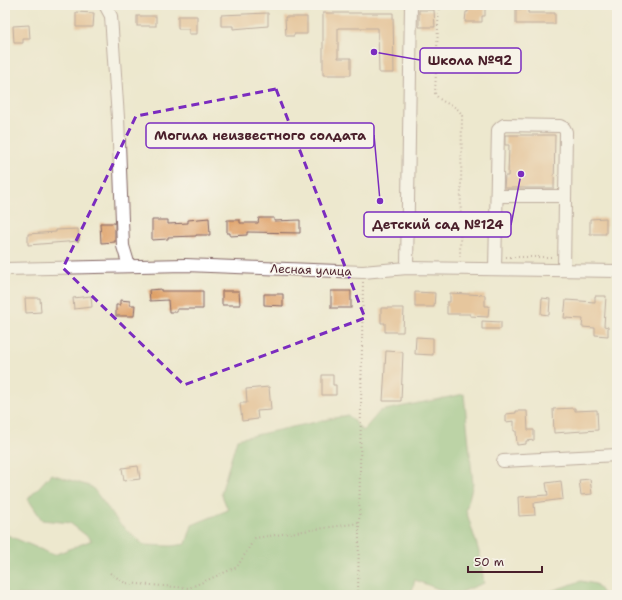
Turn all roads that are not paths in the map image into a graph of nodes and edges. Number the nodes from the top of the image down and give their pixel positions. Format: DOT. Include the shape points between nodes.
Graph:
graph roads {
  1 [pos="105,5"];
  2 [pos="411,5"];
  3 [pos="497,196"];
  4 [pos="565,196"];
  5 [pos="496,263"];
  6 [pos="129,266"];
  7 [pos="407,268"];
  8 [pos="5,269"];
  9 [pos="564,270"];
  10 [pos="617,271"];
  11 [pos="617,455"];
  12 [pos="503,460"];
  1 -- 6 [label="street" via="111,16 123,246"];
  2 -- 7 [label="street"];
  3 -- 4 [label="street"];
  3 -- 4 [label="street" via="498,130 504,125 564,128"];
  3 -- 5 [label="street"];
  4 -- 9 [label="street"];
  5 -- 7 [label="street, Лесная улица"];
  5 -- 9 [label="street, Лесная улица"];
  6 -- 7 [label="street, Лесная улица" via="185,265 363,272"];
  6 -- 8 [label="street, Лесная улица"];
  9 -- 10 [label="street, Лесная улица"];
  11 -- 12 [label="street"];
}
